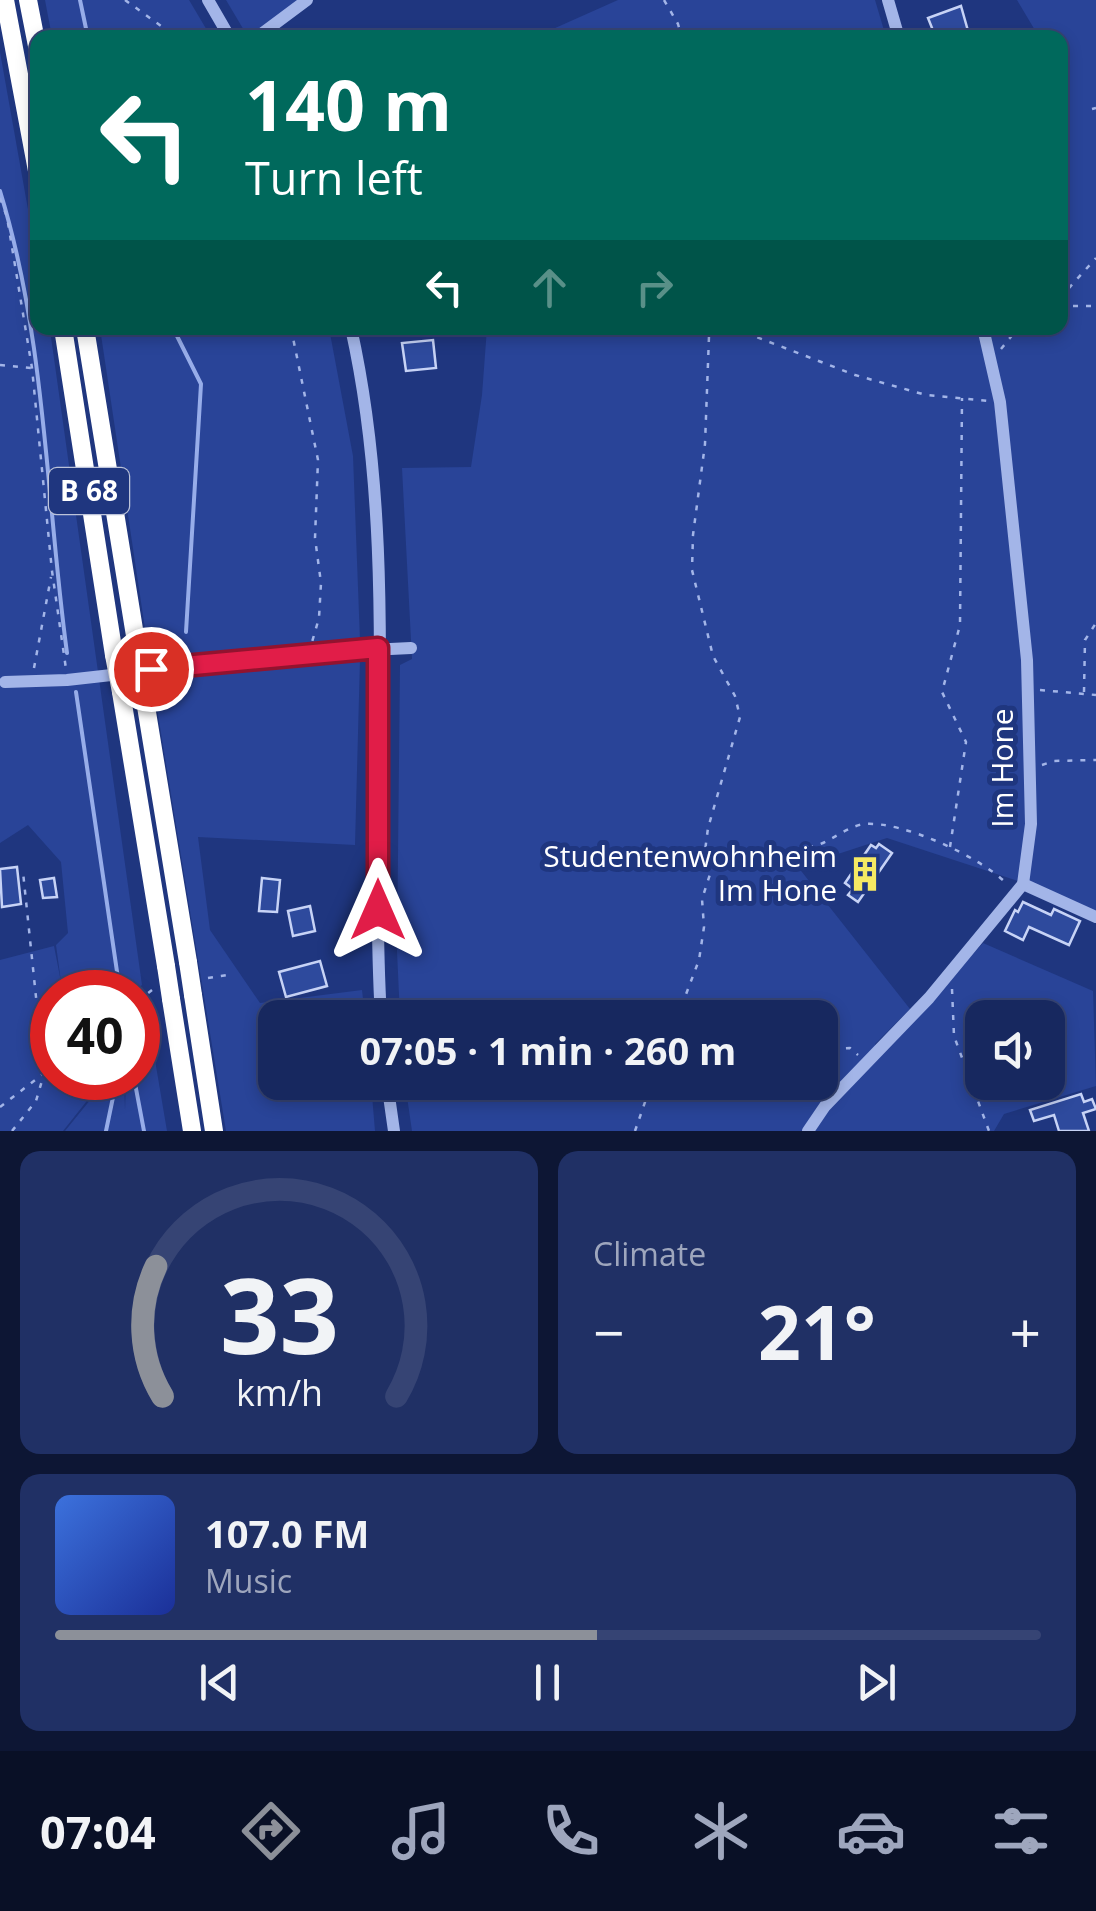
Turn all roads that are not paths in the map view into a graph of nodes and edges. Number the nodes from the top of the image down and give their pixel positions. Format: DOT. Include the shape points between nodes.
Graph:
graph roads {
  1 [pos="5,0"];
  2 [pos="28,0"];
  3 [pos="208,0"];
  4 [pos="306,0"];
  5 [pos="888,0"];
  6 [pos="34,30"];
  7 [pos="225,30"];
  8 [pos="267,30"];
  9 [pos="897,30"];
  10 [pos="30,133"];
  11 [pos="64,335"];
  12 [pos="86,335"];
  13 [pos="352,335"];
  14 [pos="985,335"];
  15 [pos="378,648"];
  16 [pos="412,648"];
  17 [pos="5,682"];
  18 [pos="1019,888"];
  19 [pos="1096,917"];
  20 [pos="377,1000"];
  21 [pos="390,1100"];
  22 [pos="192,1131"];
  23 [pos="214,1131"];
  24 [pos="394,1131"];
  25 [pos="808,1131"];
  1 -- 10 [label="highway"];
  2 -- 6 [label="highway"];
  3 -- 7 [label="street"];
  4 -- 8 [label="street"];
  5 -- 9 [label="street"];
  11 -- 22 [label="highway, B 68, bridge"];
  12 -- 23 [label="highway, B 68, bridge"];
  13 -- 15 [label="street" via="371,460"];
  14 -- 18 [label="street, Im Hone" via="1000,402 1028,690 1030,824"];
  15 -- 16 [label="street"];
  15 -- 17 [label="street"];
  15 -- 20 [label="street"];
  18 -- 19 [label="street"];
  18 -- 25 [label="street"];
  21 -- 24 [label="street"];
}
